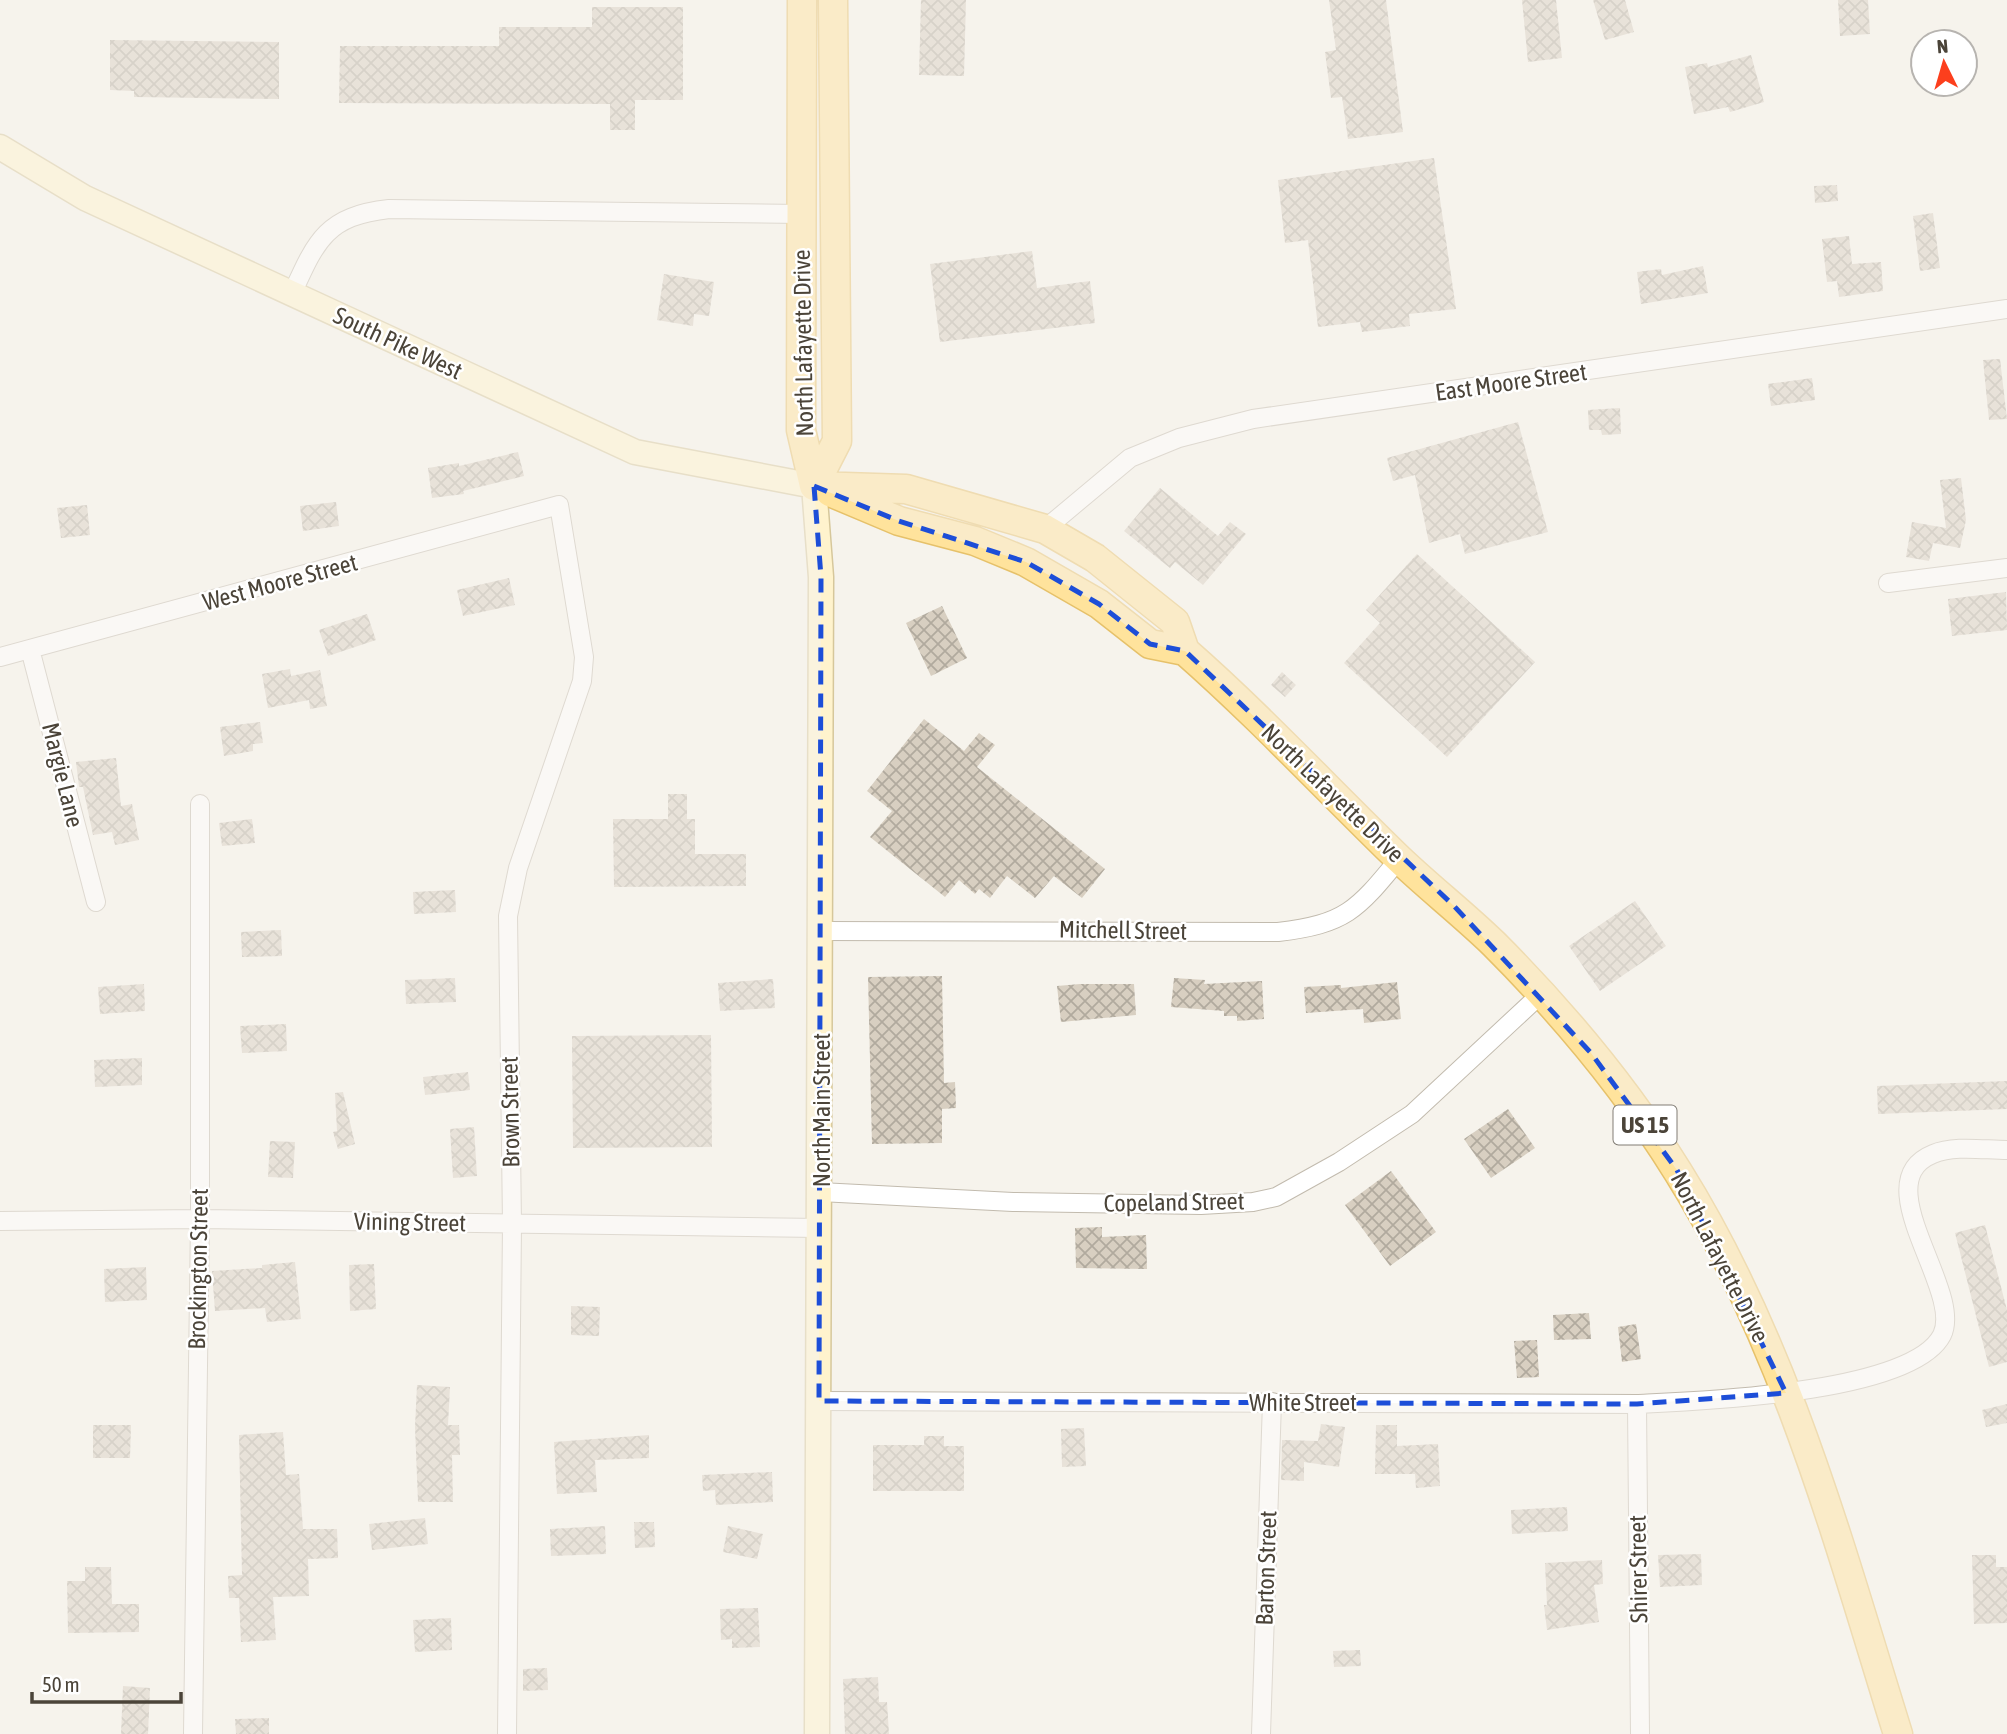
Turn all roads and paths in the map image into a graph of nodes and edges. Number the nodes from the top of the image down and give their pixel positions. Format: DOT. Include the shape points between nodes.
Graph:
graph roads {
  1 [pos="802,0"];
  2 [pos="833,0"];
  3 [pos="0,147"];
  4 [pos="802,214"];
  5 [pos="292,294"];
  6 [pos="2007,309"];
  7 [pos="814,485"];
  8 [pos="559,505"];
  9 [pos="1045,529"];
  10 [pos="2007,568"];
  11 [pos="1888,583"];
  12 [pos="30,649"];
  13 [pos="1185,651"];
  14 [pos="0,657"];
  15 [pos="200,804"];
  16 [pos="1399,859"];
  17 [pos="96,902"];
  18 [pos="821,931"];
  19 [pos="1541,994"];
  20 [pos="2007,1150"];
  21 [pos="820,1192"];
  22 [pos="200,1219"];
  23 [pos="0,1221"];
  24 [pos="512,1224"];
  25 [pos="820,1228"];
  26 [pos="1786,1392"];
  27 [pos="819,1401"];
  28 [pos="1272,1402"];
  29 [pos="1637,1404"];
  30 [pos="194,1734"];
  31 [pos="507,1734"];
  32 [pos="817,1734"];
  33 [pos="1261,1734"];
  34 [pos="1640,1734"];
  35 [pos="1898,1734"];
  1 -- 4 [label="main road, North Lafayette Drive"];
  2 -- 7 [label="main road" via="836,440"];
  3 -- 5 [label="main road, South Pike West" via="85,198"];
  4 -- 5 [label="street" via="363,212 327,231 315,245"];
  4 -- 7 [label="main road, North Lafayette Drive" via="801,430"];
  5 -- 7 [label="main road, South Pike West" via="635,452"];
  6 -- 9 [label="street, East Moore Street" via="1253,419 1179,438 1130,458"];
  7 -- 9 [label="main road, North Lafayette Drive" via="906,489"];
  7 -- 13 [label="main road" via="899,521 975,541 1027,562 1098,604 1150,644"];
  7 -- 18 [label="main road, North Main Street" via="821,577"];
  8 -- 12 [label="street, West Moore Street"];
  8 -- 24 [label="street, Brown Street" via="584,657 582,681 510,897"];
  9 -- 13 [label="main road, North Lafayette Drive / US 15" via="1095,558 1175,622"];
  10 -- 11 [label="street"];
  12 -- 14 [label="street, West Moore Street"];
  12 -- 17 [label="street, Margie Lane"];
  13 -- 16 [label="main road, North Lafayette Drive / US 15"];
  15 -- 22 [label="street, Brockington Street"];
  16 -- 18 [label="street, Mitchell Street" via="1352,912 1305,929"];
  16 -- 19 [label="main road, North Lafayette Drive / US 15" via="1454,906"];
  18 -- 21 [label="main road, North Main Street"];
  19 -- 21 [label="street, Copeland Street" via="1412,1114 1276,1197 1201,1205"];
  19 -- 26 [label="main road, North Lafayette Drive / US 15" via="1623,1093 1677,1170 1716,1240"];
  20 -- 26 [label="street, White Street" via="1932,1154 1914,1168 1907,1197 1945,1310 1942,1335 1925,1353 1886,1373"];
  21 -- 25 [label="main road, North Main Street"];
  22 -- 23 [label="street, Vining Street"];
  22 -- 24 [label="street, Vining Street"];
  22 -- 30 [label="street, Brockington Street"];
  24 -- 25 [label="street, Vining Street"];
  24 -- 31 [label="street, Brown Street"];
  25 -- 27 [label="main road, North Main Street"];
  26 -- 29 [label="street, White Street" via="1739,1400"];
  26 -- 35 [label="main road, North Lafayette Drive / US 15" via="1825,1493"];
  27 -- 28 [label="street, White Street"];
  27 -- 32 [label="main road, North Main Street"];
  28 -- 29 [label="street, White Street"];
  28 -- 33 [label="street, Barton Street"];
  29 -- 34 [label="street, Shirer Street"];
}
